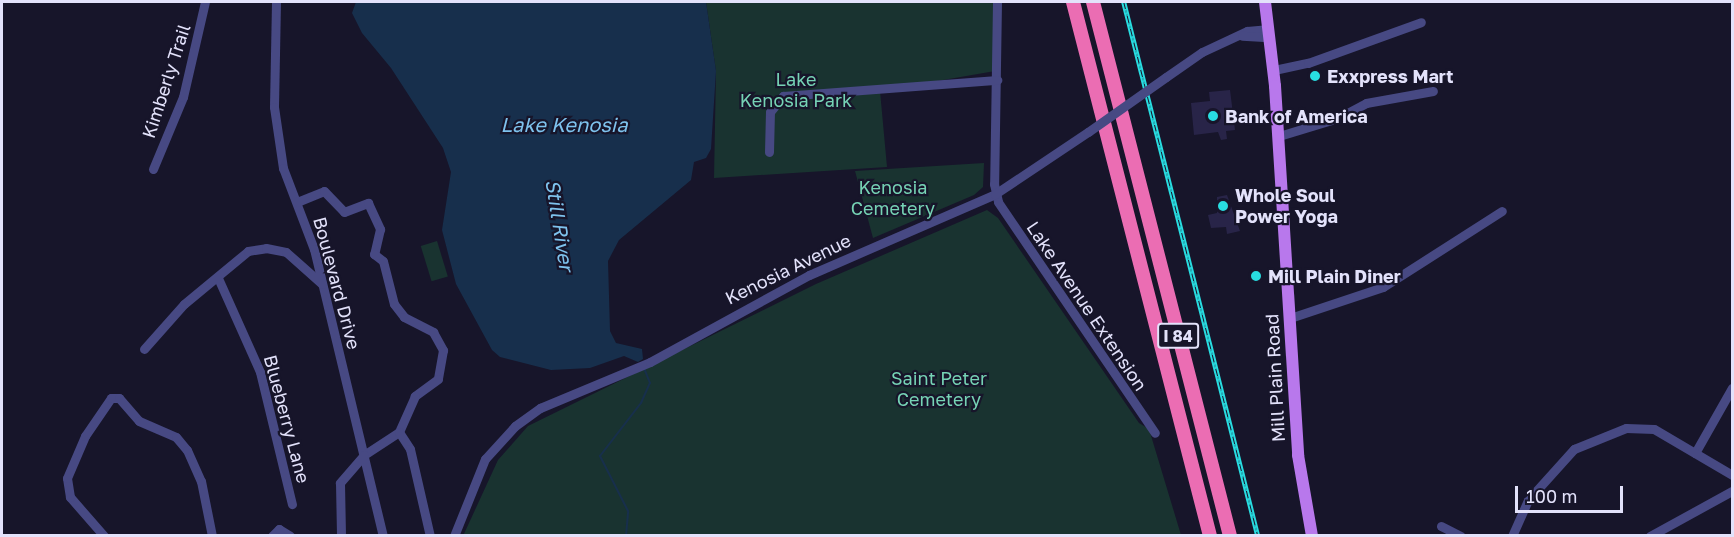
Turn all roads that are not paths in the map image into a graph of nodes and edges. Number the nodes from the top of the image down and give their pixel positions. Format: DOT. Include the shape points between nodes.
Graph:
graph roads {
  1 [pos="205,2"];
  2 [pos="276,2"];
  3 [pos="997,2"];
  4 [pos="1073,2"];
  5 [pos="1093,2"];
  6 [pos="1265,2"];
  7 [pos="1421,22"];
  8 [pos="1269,29"];
  9 [pos="1274,70"];
  10 [pos="997,80"];
  11 [pos="1433,91"];
  12 [pos="1279,136"];
  13 [pos="769,152"];
  14 [pos="153,169"];
  15 [pos="995,194"];
  16 [pos="297,202"];
  17 [pos="1502,211"];
  18 [pos="218,278"];
  19 [pos="322,284"];
  20 [pos="1290,318"];
  21 [pos="144,349"];
  22 [pos="1732,388"];
  23 [pos="399,432"];
  24 [pos="1155,433"];
  25 [pos="1695,453"];
  26 [pos="364,455"];
  27 [pos="1732,475"];
  28 [pos="1732,491"];
  29 [pos="292,504"];
  30 [pos="1441,526"];
  31 [pos="104,536"];
  32 [pos="212,536"];
  33 [pos="272,536"];
  34 [pos="290,536"];
  35 [pos="341,536"];
  36 [pos="383,536"];
  37 [pos="430,536"];
  38 [pos="454,536"];
  39 [pos="1210,536"];
  40 [pos="1230,536"];
  41 [pos="1312,536"];
  42 [pos="1461,536"];
  43 [pos="1512,536"];
  44 [pos="1650,536"];
  1 -- 14 [label="street, Kimberly Trail" via="193,63"];
  2 -- 16 [label="street, Boulevard Drive" via="276,128 283,168"];
  3 -- 10 [label="street"];
  4 -- 39 [label="highway, I 84"];
  5 -- 40 [label="highway, I 84"];
  6 -- 8 [label="main road, Mill Plain Road"];
  7 -- 9 [label="street" via="1308,63"];
  8 -- 9 [label="main road, Mill Plain Road"];
  8 -- 15 [label="street, Kenosia Avenue, bridge" via="1263,27 1202,52"];
  9 -- 12 [label="main road, Mill Plain Road"];
  10 -- 13 [label="street" via="783,96 770,112"];
  10 -- 15 [label="street"];
  11 -- 12 [label="street" via="1366,103 1338,118"];
  12 -- 20 [label="main road, Mill Plain Road"];
  15 -- 24 [label="street, Lake Avenue Extension" via="1040,269"];
  15 -- 38 [label="street, Kenosia Avenue" via="787,285 633,370 554,400 515,426 477,474"];
  16 -- 19 [label="street, Boulevard Drive"];
  16 -- 23 [label="street" via="324,191 344,212 368,203 380,229 374,254 385,265 394,304 404,317 440,340 440,376 415,396"];
  17 -- 20 [label="street" via="1383,287"];
  18 -- 19 [label="street" via="243,254 273,248 292,256"];
  18 -- 21 [label="street" via="184,304"];
  18 -- 29 [label="street, Blueberry Lane" via="260,372"];
  19 -- 26 [label="street, Boulevard Drive"];
  20 -- 41 [label="main road, Mill Plain Road" via="1298,455"];
  22 -- 25 [label="street"];
  23 -- 26 [label="street"];
  23 -- 37 [label="street" via="410,449"];
  25 -- 27 [label="street"];
  25 -- 43 [label="street" via="1640,425 1582,443 1528,501"];
  26 -- 35 [label="street" via="340,483"];
  26 -- 36 [label="street, Boulevard Drive"];
  28 -- 44 [label="street"];
  30 -- 42 [label="street"];
  31 -- 32 [label="street" via="70,497 67,478 100,409 111,398 119,398 139,421 176,437 187,450 201,481"];
  33 -- 34 [label="street" via="279,529"];
}
